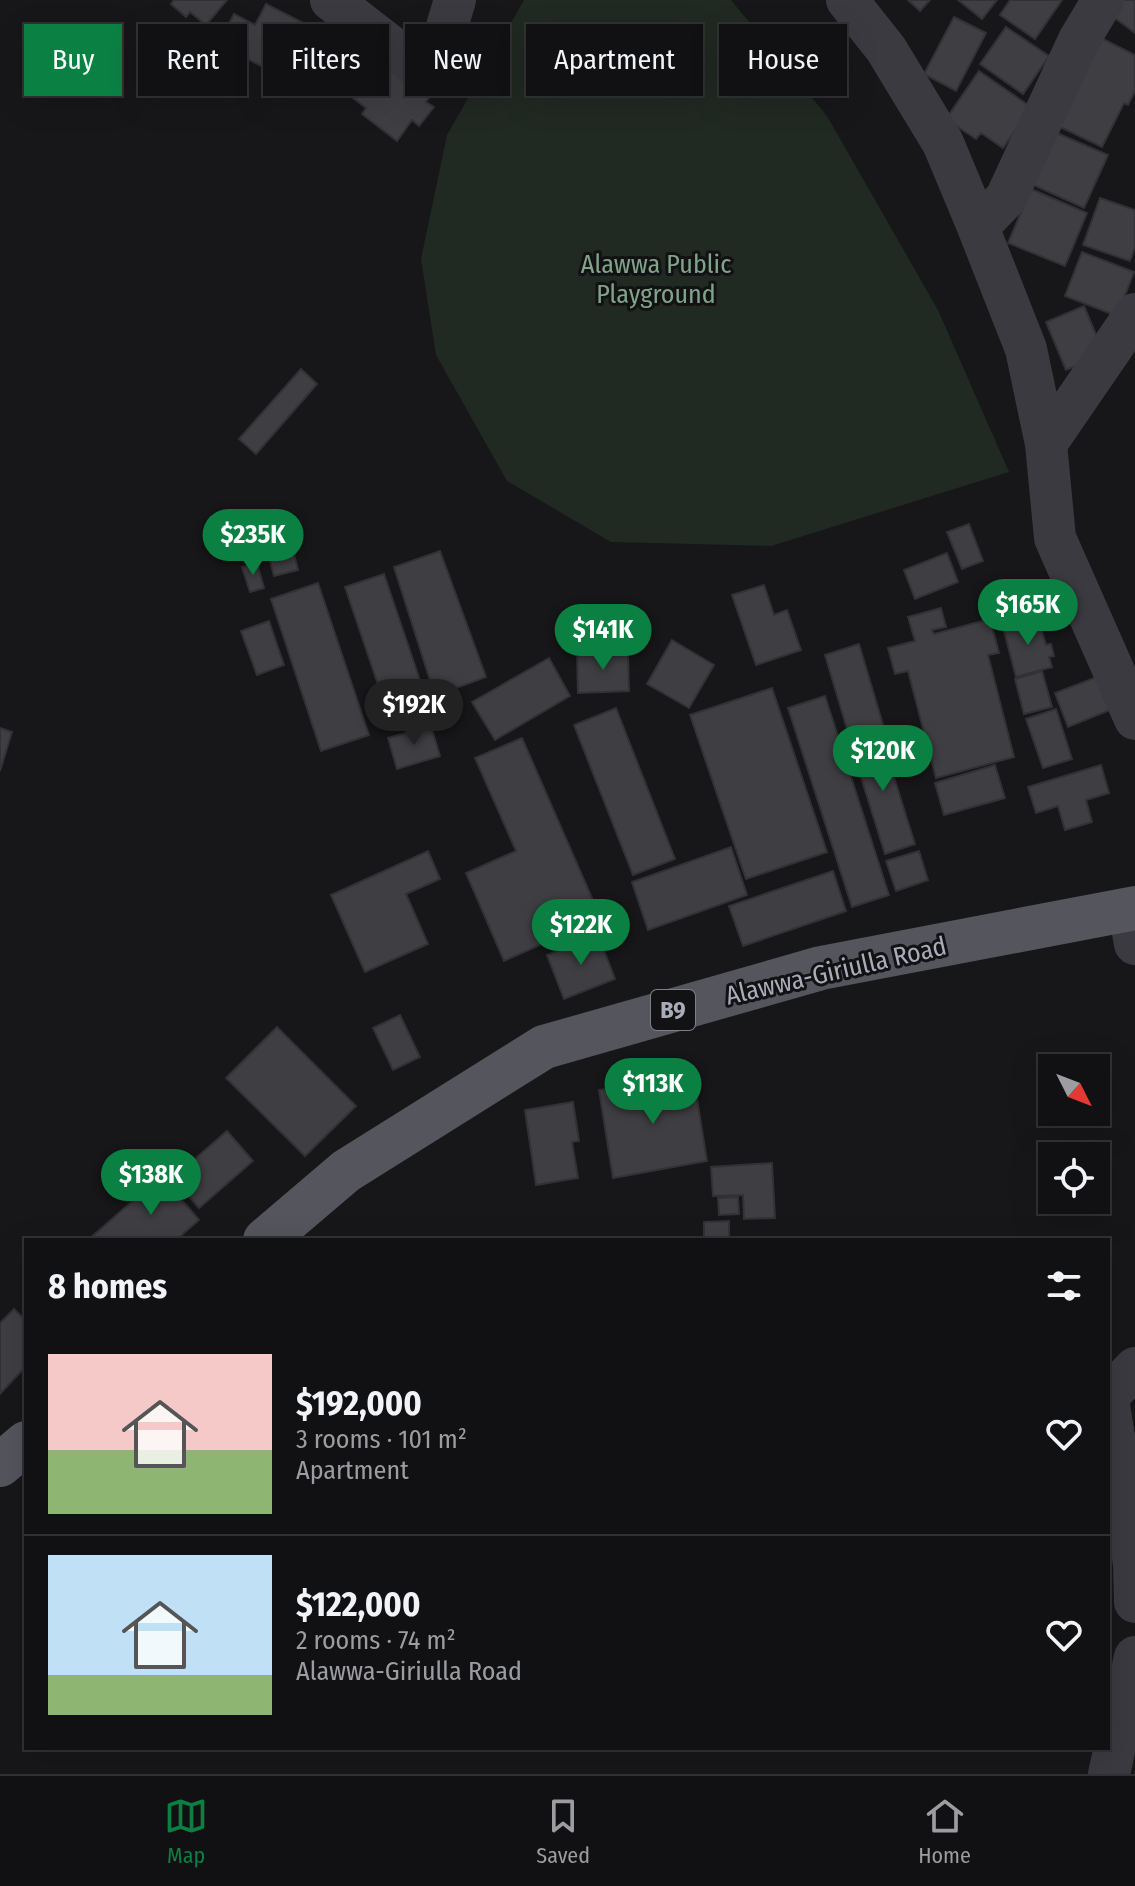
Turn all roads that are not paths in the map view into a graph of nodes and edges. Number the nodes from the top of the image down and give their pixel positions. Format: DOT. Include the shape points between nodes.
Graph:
graph roads {
  1 [pos="331,0"];
  2 [pos="455,0"];
  3 [pos="847,0"];
  4 [pos="1103,0"];
  5 [pos="978,227"];
  6 [pos="1135,314"];
  7 [pos="1046,444"];
  8 [pos="1135,719"];
  9 [pos="1133,921"];
  10 [pos="267,1238"];
  11 [pos="1135,1368"];
  12 [pos="1110,1395"];
  13 [pos="1110,1410"];
  14 [pos="24,1445"];
  15 [pos="0,1465"];
  16 [pos="1135,1602"];
  17 [pos="1135,1657"];
  18 [pos="1109,1774"];
  1 -- 2 [label="street" via="415,65 430,60"];
  3 -- 5 [label="street" via="886,49 943,143"];
  4 -- 5 [label="street" via="1006,198"];
  5 -- 7 [label="street" via="1026,349"];
  6 -- 7 [label="street"];
  7 -- 8 [label="street" via="1055,538"];
  9 -- 10 [label="main road, Alawwa-Giriulla Road / B9" via="821,968 544,1047 346,1171"];
  11 -- 12 [label="street"];
  13 -- 16 [label="street"];
  14 -- 15 [label="main road"];
  17 -- 18 [label="street"];
}
